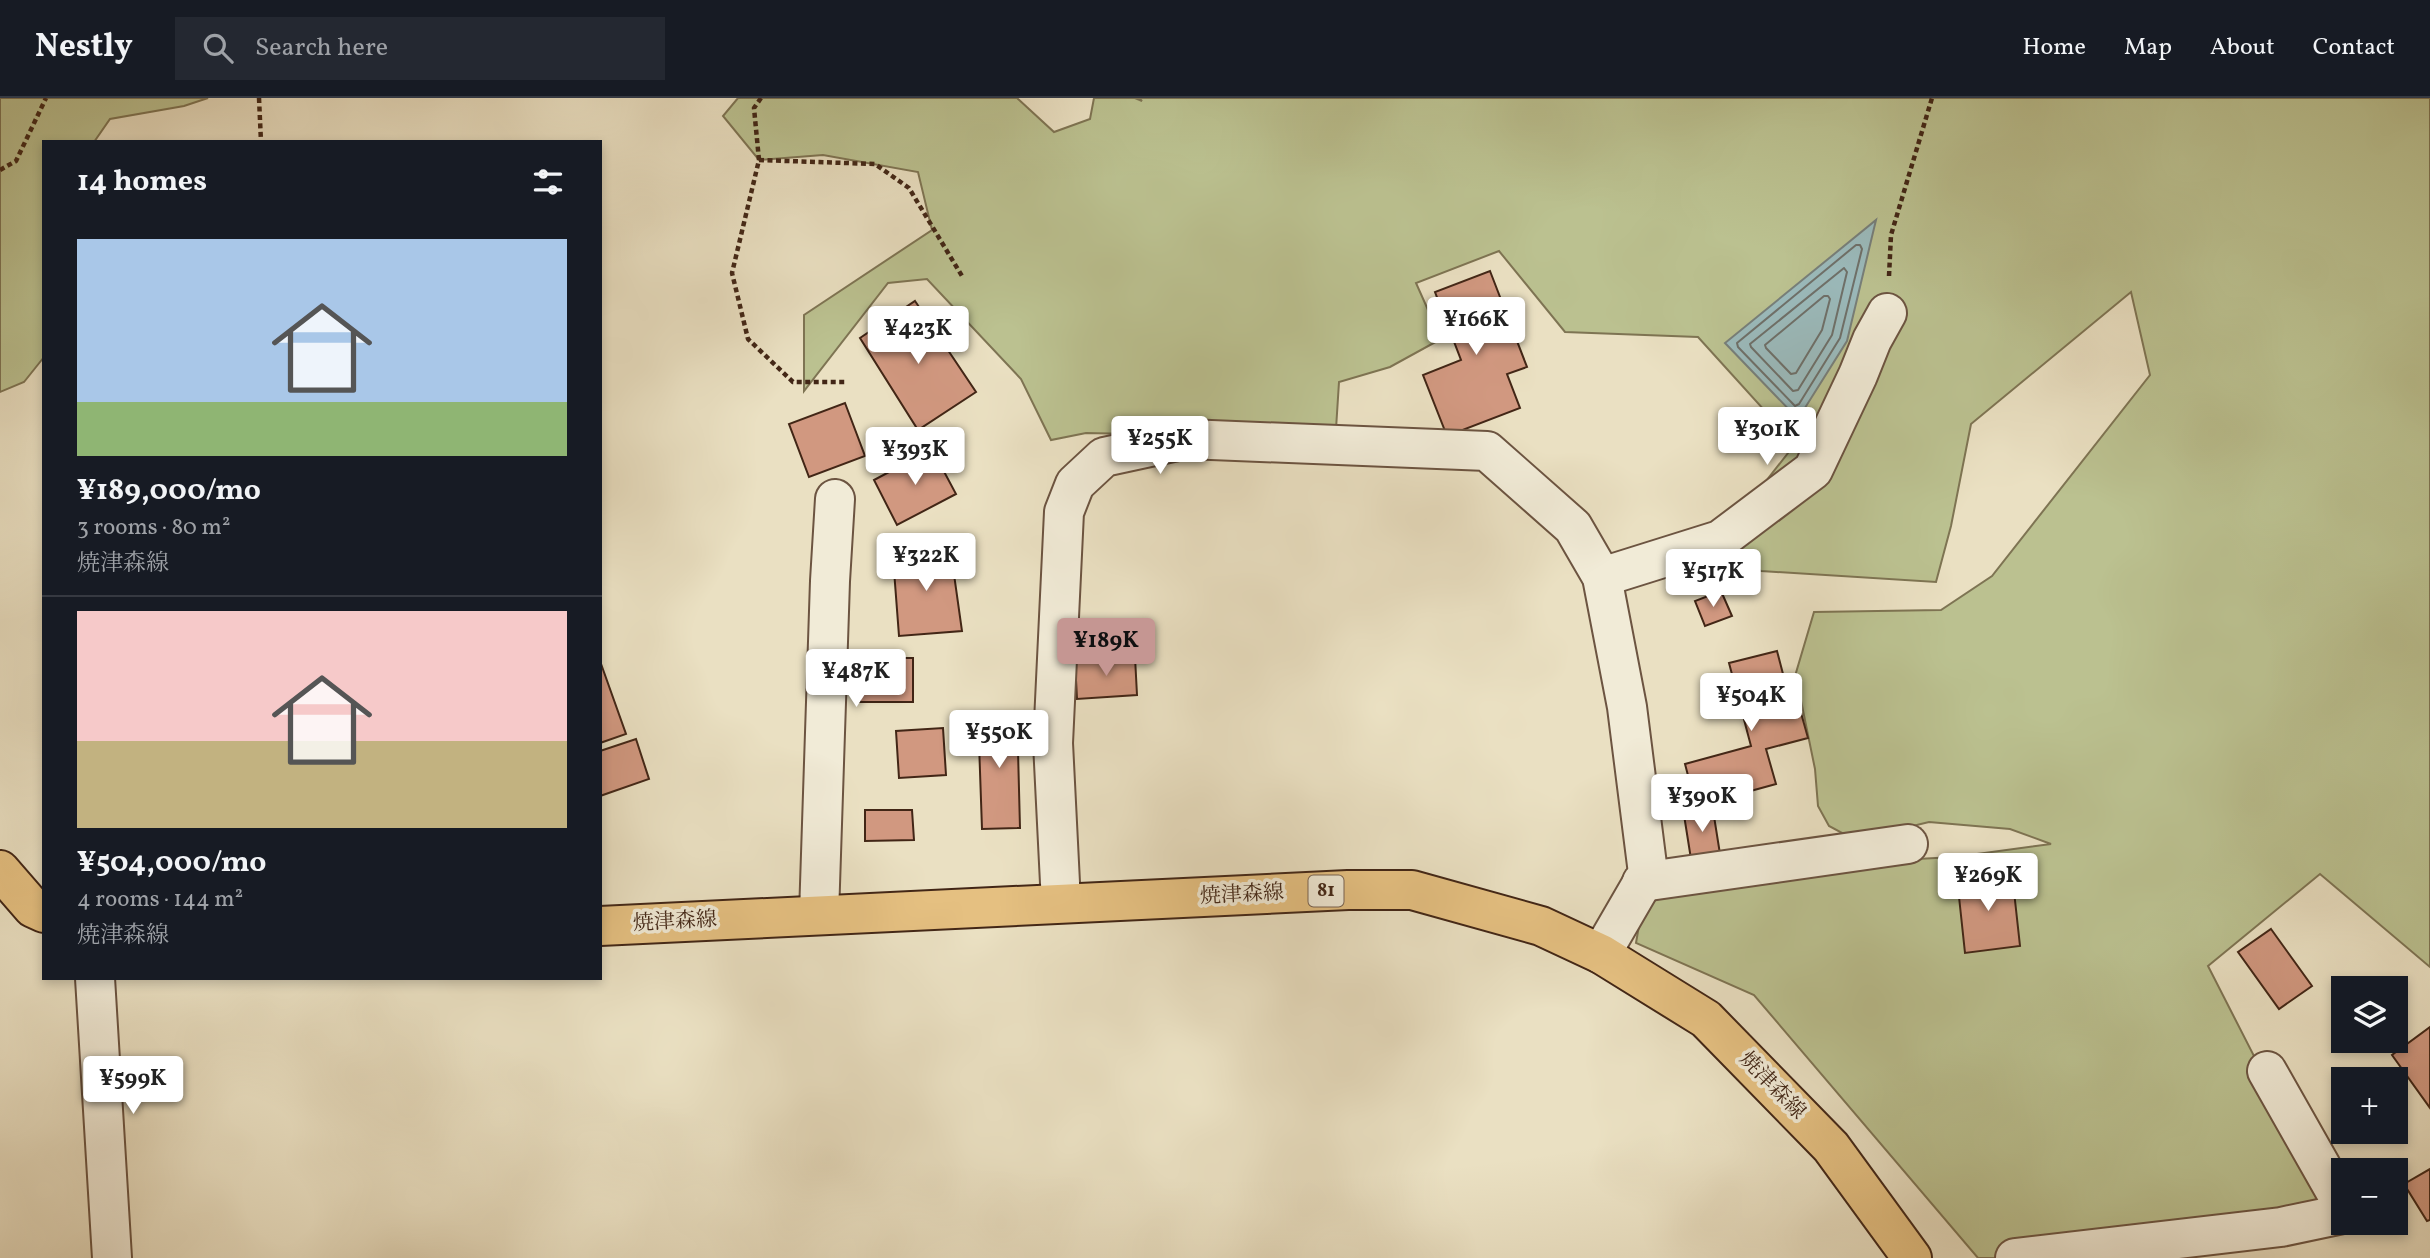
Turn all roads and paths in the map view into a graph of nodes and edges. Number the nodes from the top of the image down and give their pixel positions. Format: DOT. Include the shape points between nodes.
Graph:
graph roads {
  1 [pos="46,98"];
  2 [pos="259,98"];
  3 [pos="761,98"];
  4 [pos="1932,98"];
  5 [pos="261,140"];
  6 [pos="759,160"];
  7 [pos="0,170"];
  8 [pos="962,276"];
  9 [pos="1886,313"];
  10 [pos="847,382"];
  11 [pos="835,499"];
  12 [pos="1602,577"];
  13 [pos="1908,844"];
  14 [pos="0,870"];
  15 [pos="1642,883"];
  16 [pos="1061,903"];
  17 [pos="42,912"];
  18 [pos="819,915"];
  19 [pos="602,926"];
  20 [pos="1601,954"];
  21 [pos="95,980"];
  22 [pos="2267,1071"];
  23 [pos="2331,1184"];
  24 [pos="2331,1217"];
  25 [pos="112,1258"];
  26 [pos="1912,1258"];
  27 [pos="2015,1258"];
  1 -- 7 [label="path" via="16,161"];
  2 -- 5 [label="path"];
  3 -- 6 [label="path" via="754,108"];
  4 -- 9 [label="path" via="1891,234"];
  6 -- 8 [label="path" via="875,164 909,188"];
  6 -- 10 [label="path" via="732,273 748,339 793,382"];
  9 -- 12 [label="street" via="1813,470 1720,540"];
  11 -- 18 [label="street"];
  12 -- 15 [label="street" via="1627,707 1648,873"];
  12 -- 16 [label="street" via="1573,527 1487,451 1187,439 1104,457 1075,484 1064,512 1053,744"];
  13 -- 15 [label="street"];
  14 -- 17 [label="main road"];
  15 -- 20 [label="street"];
  16 -- 18 [label="main road, 焼津森線 / 81"];
  16 -- 20 [label="main road, 焼津森線 / 81" via="1412,891 1541,926"];
  18 -- 19 [label="main road, 焼津森線 / 81"];
  20 -- 26 [label="main road, 焼津森線 / 81" via="1706,1019 1831,1147"];
  21 -- 25 [label="street"];
  22 -- 23 [label="street"];
  24 -- 27 [label="street" via="2281,1227"];
}
